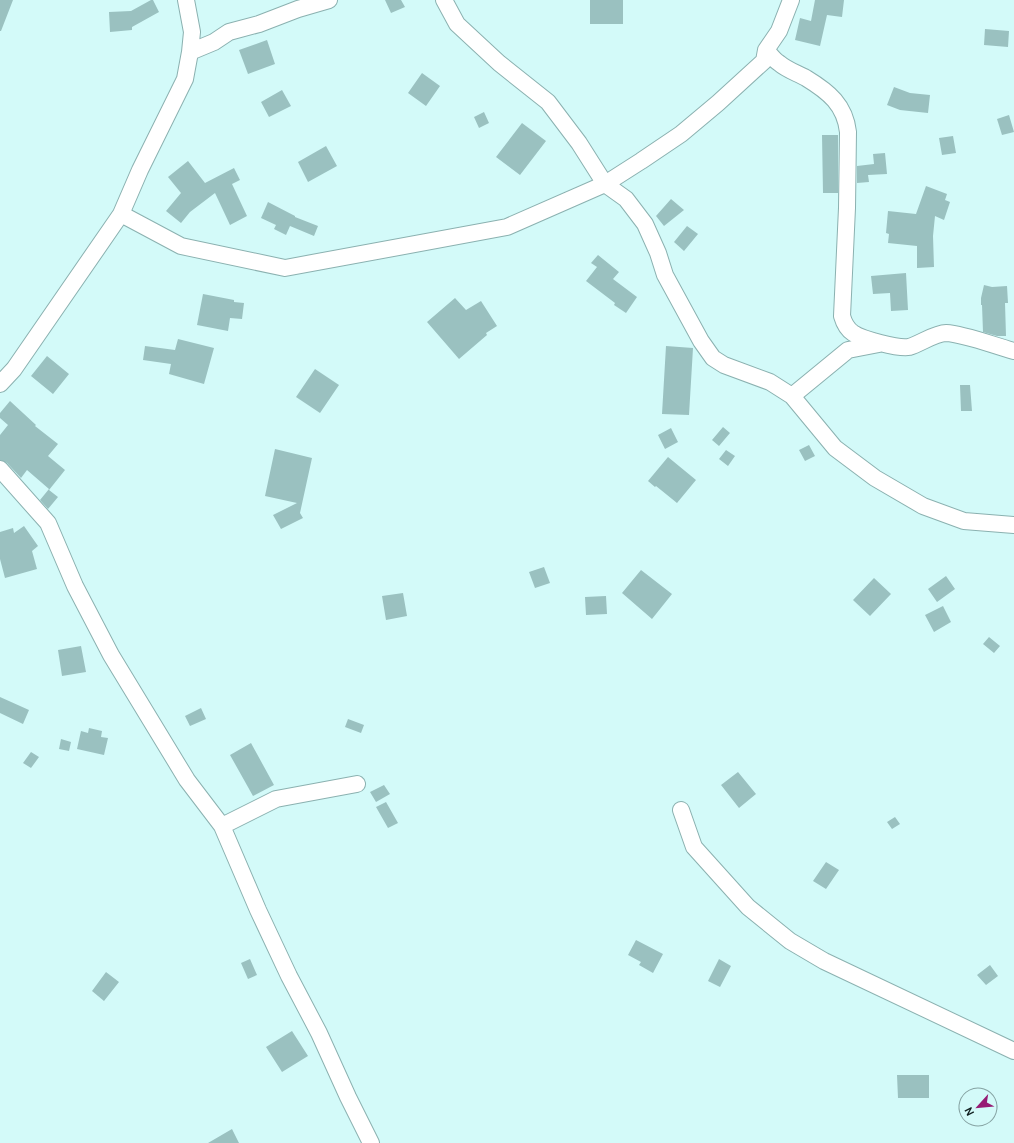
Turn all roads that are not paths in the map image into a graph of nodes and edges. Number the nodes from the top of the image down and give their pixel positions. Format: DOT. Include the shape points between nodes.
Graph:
graph roads {
  1 [pos="186,0"];
  2 [pos="329,0"];
  3 [pos="444,0"];
  4 [pos="791,0"];
  5 [pos="766,50"];
  6 [pos="190,52"];
  7 [pos="605,184"];
  8 [pos="121,214"];
  9 [pos="884,343"];
  10 [pos="1014,351"];
  11 [pos="0,384"];
  12 [pos="792,396"];
  13 [pos="0,469"];
  14 [pos="1014,525"];
  15 [pos="357,784"];
  16 [pos="681,810"];
  17 [pos="222,826"];
  18 [pos="1014,1051"];
  19 [pos="371,1143"];
  1 -- 6 [label="street" via="192,32"];
  2 -- 6 [label="street" via="229,32 214,42"];
  3 -- 7 [label="street" via="457,24 499,63 548,102"];
  4 -- 5 [label="street" via="779,31"];
  5 -- 7 [label="street" via="764,61 681,134"];
  5 -- 9 [label="street" via="778,63 835,99 847,120 847,208 842,316 848,329 854,334"];
  6 -- 8 [label="street" via="185,79"];
  7 -- 8 [label="street" via="507,227 285,268 181,246"];
  7 -- 12 [label="street" via="626,199 645,224 666,275 701,341 713,358 724,365 770,382"];
  8 -- 11 [label="street" via="14,369"];
  9 -- 10 [label="street" via="908,347 944,333"];
  9 -- 12 [label="street" via="848,350"];
  12 -- 14 [label="street" via="835,448 875,478 916,502 964,520"];
  13 -- 17 [label="street" via="48,523 75,586 111,655 187,780"];
  15 -- 17 [label="street" via="276,799"];
  16 -- 18 [label="street" via="694,847 748,907 790,941 824,962"];
  17 -- 19 [label="street" via="289,976"];
}
